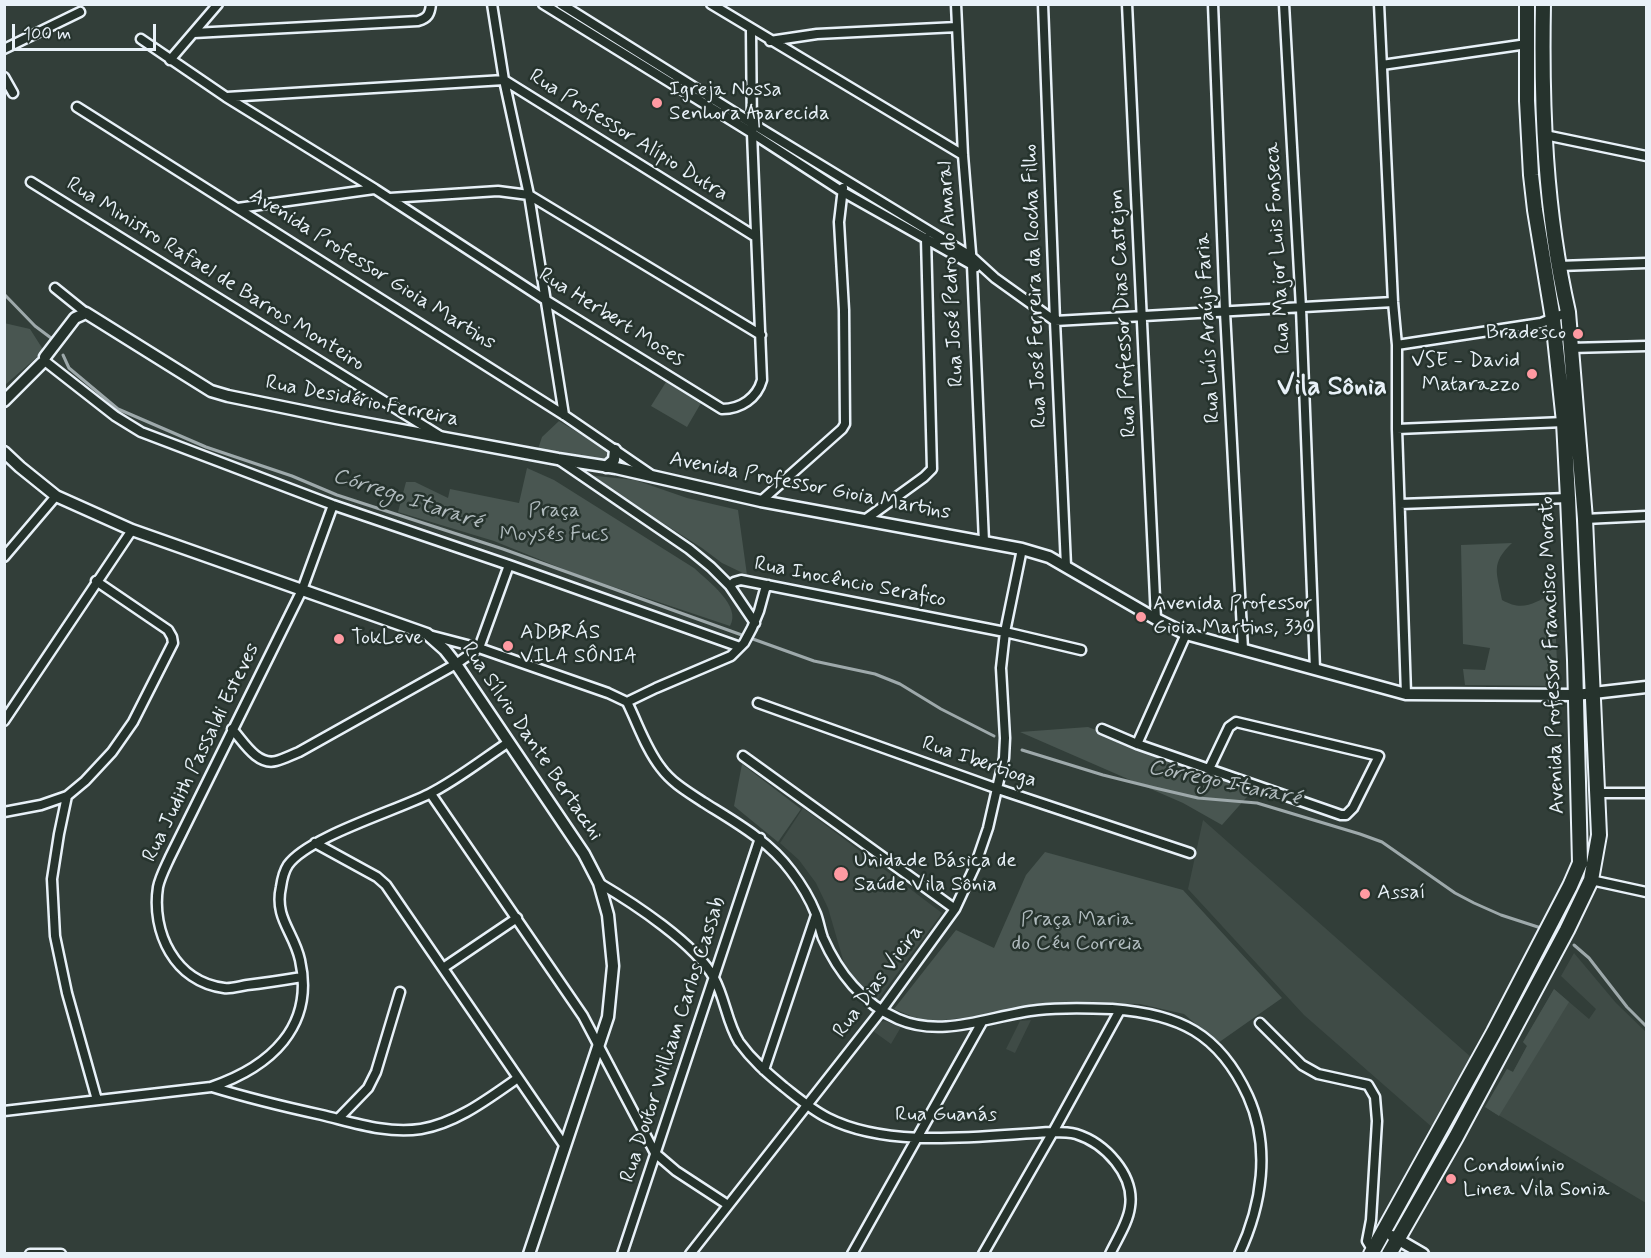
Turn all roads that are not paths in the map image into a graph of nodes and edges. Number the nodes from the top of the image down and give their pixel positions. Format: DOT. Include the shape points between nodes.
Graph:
graph roads {
  1 [pos="218,4"];
  2 [pos="431,4"];
  3 [pos="492,4"];
  4 [pos="543,4"];
  5 [pos="561,4"];
  6 [pos="711,4"];
  7 [pos="956,4"];
  8 [pos="1043,4"];
  9 [pos="1127,4"];
  10 [pos="1213,4"];
  11 [pos="1284,4"];
  12 [pos="1380,4"];
  13 [pos="1527,4"];
  14 [pos="1543,4"];
  15 [pos="80,12"];
  16 [pos="957,27"];
  17 [pos="751,30"];
  18 [pos="194,33"];
  19 [pos="141,39"];
  20 [pos="770,41"];
  21 [pos="1527,44"];
  22 [pos="4,49"];
  23 [pos="170,60"];
  24 [pos="1382,65"];
  25 [pos="4,77"];
  26 [pos="504,80"];
  27 [pos="13,93"];
  28 [pos="226,97"];
  29 [pos="77,107"];
  30 [pos="752,128"];
  31 [pos="1545,135"];
  32 [pos="963,155"];
  33 [pos="1647,156"];
  34 [pos="846,179"];
  35 [pos="31,182"];
  36 [pos="375,189"];
  37 [pos="843,192"];
  38 [pos="530,195"];
  39 [pos="389,198"];
  40 [pos="238,208"];
  41 [pos="925,229"];
  42 [pos="756,237"];
  43 [pos="926,240"];
  44 [pos="972,261"];
  45 [pos="1647,263"];
  46 [pos="1559,266"];
  47 [pos="55,288"];
  48 [pos="547,301"];
  49 [pos="1393,302"];
  50 [pos="1301,308"];
  51 [pos="1225,312"];
  52 [pos="1568,312"];
  53 [pos="86,313"];
  54 [pos="1142,315"];
  55 [pos="1553,319"];
  56 [pos="1055,321"];
  57 [pos="761,335"];
  58 [pos="1397,345"];
  59 [pos="1647,346"];
  60 [pos="1570,348"];
  61 [pos="42,361"];
  62 [pos="4,401"];
  63 [pos="564,415"];
  64 [pos="1564,422"];
  65 [pos="1397,429"];
  66 [pos="441,436"];
  67 [pos="615,450"];
  68 [pos="4,452"];
  69 [pos="558,459"];
  70 [pos="593,464"];
  71 [pos="606,466"];
  72 [pos="582,476"];
  73 [pos="652,476"];
  74 [pos="56,496"];
  75 [pos="1569,498"];
  76 [pos="761,501"];
  77 [pos="1400,504"];
  78 [pos="333,505"];
  79 [pos="1647,516"];
  80 [pos="866,519"];
  81 [pos="1585,519"];
  82 [pos="132,530"];
  83 [pos="984,542"];
  84 [pos="1022,549"];
  85 [pos="4,557"];
  86 [pos="509,565"];
  87 [pos="1066,566"];
  88 [pos="96,581"];
  89 [pos="768,585"];
  90 [pos="730,586"];
  91 [pos="302,590"];
  92 [pos="744,608"];
  93 [pos="759,611"];
  94 [pos="1156,619"];
  95 [pos="754,625"];
  96 [pos="1005,632"];
  97 [pos="427,634"];
  98 [pos="1186,634"];
  99 [pos="742,645"];
  100 [pos="479,648"];
  101 [pos="1243,649"];
  102 [pos="1081,650"];
  103 [pos="456,664"];
  104 [pos="1315,669"];
  105 [pos="1647,687"];
  106 [pos="1407,694"];
  107 [pos="1592,694"];
  108 [pos="1576,695"];
  109 [pos="4,699"];
  110 [pos="627,702"];
  111 [pos="758,703"];
  112 [pos="11,709"];
  113 [pos="4,721"];
  114 [pos="232,729"];
  115 [pos="1102,729"];
  116 [pos="509,742"];
  117 [pos="1137,744"];
  118 [pos="743,756"];
  119 [pos="1209,769"];
  120 [pos="998,789"];
  121 [pos="1596,793"];
  122 [pos="1647,793"];
  123 [pos="431,794"];
  124 [pos="68,796"];
  125 [pos="4,812"];
  126 [pos="760,838"];
  127 [pos="315,843"];
  128 [pos="1190,853"];
  129 [pos="1591,880"];
  130 [pos="599,883"];
  131 [pos="1647,892"];
  132 [pos="955,909"];
  133 [pos="816,915"];
  134 [pos="517,918"];
  135 [pos="443,968"];
  136 [pos="302,977"];
  137 [pos="714,978"];
  138 [pos="400,992"];
  139 [pos="1120,1010"];
  140 [pos="881,1011"];
  141 [pos="982,1022"];
  142 [pos="1260,1023"];
  143 [pos="599,1047"];
  144 [pos="764,1070"];
  145 [pos="518,1078"];
  146 [pos="211,1087"];
  147 [pos="97,1100"];
  148 [pos="807,1106"];
  149 [pos="4,1112"];
  150 [pos="338,1119"];
  151 [pos="1053,1132"];
  152 [pos="916,1138"];
  153 [pos="564,1145"];
  154 [pos="654,1154"];
  155 [pos="728,1205"];
  156 [pos="1371,1220"];
  157 [pos="1390,1235"];
  158 [pos="1372,1252"];
  159 [pos="61,1253"];
  160 [pos="30,1254"];
  161 [pos="529,1254"];
  162 [pos="622,1254"];
  163 [pos="690,1254"];
  164 [pos="852,1254"];
  165 [pos="983,1254"];
  166 [pos="1110,1254"];
  167 [pos="1239,1254"];
  168 [pos="1389,1254"];
  169 [pos="1423,1254"];
  1 -- 18 [label="street"];
  2 -- 18 [label="street" via="430,14 418,21"];
  3 -- 26 [label="street"];
  4 -- 30 [label="street"];
  5 -- 30 [label="street"];
  6 -- 17 [label="street"];
  7 -- 16 [label="street, Rua José Pedro do Amaral"];
  8 -- 56 [label="street, Rua José Ferreira da Rocha Filho"];
  9 -- 54 [label="street, Rua Professor Dias Castejon"];
  10 -- 51 [label="street, Rua Luís Araújo Faria"];
  11 -- 50 [label="street, Rua Major Luis Fonseca"];
  12 -- 24 [label="street"];
  13 -- 21 [label="highway, Avenida Professor Francisco Morato"];
  14 -- 31 [label="highway, Avenida Professor Francisco Morato" via="1541,80"];
  15 -- 22 [label="street"];
  16 -- 20 [label="street" via="817,34"];
  16 -- 32 [label="street, Rua José Pedro do Amaral"];
  17 -- 20 [label="street"];
  17 -- 30 [label="street, Rua Herbert Moses"];
  18 -- 23 [label="street"];
  19 -- 23 [label="street, Rua Herbert Moses"];
  20 -- 32 [label="street"];
  21 -- 24 [label="street"];
  21 -- 55 [label="highway, Avenida Professor Francisco Morato" via="1532,186"];
  23 -- 28 [label="street, Rua Herbert Moses"];
  24 -- 49 [label="street"];
  25 -- 27 [label="street"];
  26 -- 28 [label="street, Rua Professor Alípio Dutra"];
  26 -- 38 [label="street"];
  26 -- 42 [label="street, Rua Professor Alípio Dutra"];
  28 -- 36 [label="street, Rua Herbert Moses"];
  29 -- 40 [label="street, Avenida Professor Gioia Martins"];
  30 -- 34 [label="street"];
  30 -- 37 [label="street"];
  30 -- 42 [label="street, Rua Herbert Moses"];
  31 -- 33 [label="street"];
  31 -- 46 [label="highway, Avenida Professor Francisco Morato"];
  32 -- 44 [label="street, Rua José Pedro do Amaral"];
  34 -- 37 [label="street"];
  34 -- 41 [label="street"];
  35 -- 66 [label="street, Rua Ministro Rafael de Barros Monteiro"];
  36 -- 39 [label="street, Rua Herbert Moses"];
  36 -- 40 [label="street"];
  37 -- 43 [label="street"];
  37 -- 76 [label="street" via="839,222 845,424"];
  38 -- 39 [label="street" via="498,191"];
  38 -- 48 [label="street"];
  38 -- 57 [label="street"];
  39 -- 48 [label="street, Rua Herbert Moses"];
  40 -- 63 [label="street, Avenida Professor Gioia Martins"];
  41 -- 43 [label="street"];
  41 -- 44 [label="street"];
  42 -- 57 [label="street, Rua Herbert Moses"];
  43 -- 44 [label="street"];
  43 -- 80 [label="street" via="932,469"];
  44 -- 56 [label="street"];
  44 -- 83 [label="street, Rua José Pedro do Amaral"];
  45 -- 46 [label="street"];
  46 -- 52 [label="highway, Avenida Professor Francisco Morato"];
  47 -- 53 [label="street"];
  48 -- 57 [label="street, Rua Herbert Moses" via="722,409 746,402 759,390"];
  48 -- 63 [label="street"];
  49 -- 50 [label="street"];
  49 -- 58 [label="street"];
  50 -- 51 [label="street"];
  50 -- 104 [label="street, Rua Major Luis Fonseca"];
  51 -- 54 [label="street"];
  51 -- 101 [label="street, Rua Luís Araújo Faria"];
  52 -- 55 [label="street"];
  52 -- 60 [label="highway, Avenida Professor Francisco Morato"];
  53 -- 61 [label="street" via="75,318"];
  53 -- 66 [label="street, Rua Desidério Ferreira" via="211,391"];
  54 -- 56 [label="street"];
  54 -- 94 [label="street, Rua Professor Dias Castejon"];
  55 -- 58 [label="street"];
  55 -- 64 [label="highway, Avenida Professor Francisco Morato"];
  56 -- 87 [label="street, Rua José Ferreira da Rocha Filho"];
  58 -- 65 [label="street"];
  59 -- 60 [label="street"];
  60 -- 81 [label="highway, Avenida Professor Francisco Morato"];
  61 -- 62 [label="street"];
  61 -- 78 [label="street" via="141,432"];
  63 -- 67 [label="street, Avenida Professor Gioia Martins"];
  64 -- 65 [label="street"];
  64 -- 75 [label="highway, Avenida Professor Francisco Morato"];
  65 -- 77 [label="street"];
  66 -- 69 [label="street, Rua Desidério Ferreira"];
  67 -- 71 [label="street" via="614,460"];
  67 -- 73 [label="street, Avenida Professor Gioia Martins"];
  68 -- 74 [label="street, Rua Sílvio Dante Bertacchi"];
  69 -- 70 [label="street, Rua Desidério Ferreira"];
  69 -- 72 [label="street, Rua Inocêncio Serafico"];
  70 -- 71 [label="street, Rua Desidério Ferreira"];
  70 -- 72 [label="street"];
  71 -- 73 [label="street, Rua Desidério Ferreira"];
  72 -- 90 [label="street, Rua Inocêncio Serafico" via="689,549"];
  73 -- 76 [label="street, Avenida Professor Gioia Martins"];
  74 -- 82 [label="street, Rua Sílvio Dante Bertacchi"];
  74 -- 85 [label="street"];
  75 -- 77 [label="street"];
  75 -- 108 [label="highway, Avenida Professor Francisco Morato"];
  76 -- 80 [label="street, Avenida Professor Gioia Martins"];
  77 -- 106 [label="street"];
  78 -- 86 [label="street"];
  78 -- 91 [label="street, Rua Judith Passaldi Esteves"];
  79 -- 81 [label="street"];
  80 -- 83 [label="street, Avenida Professor Gioia Martins"];
  81 -- 107 [label="highway, Avenida Professor Francisco Morato"];
  82 -- 88 [label="street"];
  82 -- 91 [label="street, Rua Sílvio Dante Bertacchi"];
  83 -- 84 [label="street, Avenida Professor Gioia Martins"];
  84 -- 87 [label="street, Avenida Professor Gioia Martins"];
  84 -- 96 [label="street, Rua Dias Vieira"];
  86 -- 99 [label="street"];
  86 -- 100 [label="street"];
  87 -- 94 [label="street, Avenida Professor Gioia Martins"];
  88 -- 112 [label="street"];
  88 -- 124 [label="street" via="168,630 173,643 133,722 112,752"];
  89 -- 90 [label="street, Rua Inocêncio Serafico" via="741,580"];
  89 -- 93 [label="street"];
  89 -- 96 [label="street, Rua Inocêncio Serafico"];
  90 -- 92 [label="street"];
  91 -- 97 [label="street, Rua Sílvio Dante Bertacchi"];
  91 -- 114 [label="street, Rua Judith Passaldi Esteves"];
  92 -- 93 [label="street"];
  92 -- 95 [label="street"];
  93 -- 95 [label="street"];
  94 -- 98 [label="street, Avenida Professor Gioia Martins"];
  95 -- 99 [label="street"];
  96 -- 102 [label="street, Rua Inocêncio Serafico"];
  96 -- 120 [label="street, Rua Dias Vieira" via="1001,668 1005,738"];
  97 -- 100 [label="street"];
  97 -- 103 [label="street, Rua Sílvio Dante Bertacchi"];
  98 -- 101 [label="street, Avenida Professor Gioia Martins"];
  98 -- 117 [label="street"];
  99 -- 110 [label="street" via="731,656"];
  100 -- 103 [label="street"];
  100 -- 110 [label="street"];
  101 -- 104 [label="street, Avenida Professor Gioia Martins"];
  103 -- 114 [label="street" via="274,762 258,758"];
  103 -- 116 [label="street, Rua Sílvio Dante Bertacchi"];
  104 -- 106 [label="street, Avenida Professor Gioia Martins"];
  105 -- 107 [label="street, Avenida Professor Gioia Martins"];
  106 -- 108 [label="street, Avenida Professor Gioia Martins"];
  107 -- 108 [label="street, Avenida Professor Gioia Martins"];
  107 -- 121 [label="highway, Avenida Professor Francisco Morato"];
  108 -- 157 [label="highway, Avenida Professor Francisco Morato" via="1581,849 1577,872"];
  109 -- 112 [label="street"];
  110 -- 126 [label="street" via="661,768 679,786"];
  111 -- 120 [label="street, Rua Ibertioga"];
  112 -- 113 [label="street"];
  114 -- 136 [label="street, Rua Judith Passaldi Esteves" via="158,885 162,938 180,966 201,982 225,988"];
  115 -- 117 [label="street"];
  116 -- 123 [label="street"];
  116 -- 130 [label="street, Rua Sílvio Dante Bertacchi"];
  117 -- 119 [label="street"];
  118 -- 132 [label="street"];
  119 -- 119 [label="street" via="1229,727 1236,722 1379,756 1353,808 1341,815"];
  120 -- 128 [label="street, Rua Ibertioga"];
  120 -- 132 [label="street, Rua Dias Vieira" via="978,857"];
  121 -- 122 [label="street"];
  121 -- 129 [label="highway, Avenida Professor Francisco Morato" via="1599,836"];
  123 -- 127 [label="street"];
  123 -- 134 [label="street"];
  124 -- 125 [label="street"];
  124 -- 147 [label="street" via="52,879 55,936"];
  126 -- 133 [label="street" via="792,872"];
  126 -- 137 [label="street, Rua Doutor William Carlos Cassab"];
  127 -- 135 [label="street" via="386,885"];
  127 -- 136 [label="street" via="287,867 279,894 279,909 300,958"];
  129 -- 131 [label="street"];
  129 -- 157 [label="highway, Avenida Professor Francisco Morato" via="1456,1137"];
  130 -- 137 [label="street, Rua Guanás" via="690,948"];
  130 -- 143 [label="street, Rua Sílvio Dante Bertacchi" via="608,915 613,966 608,1017"];
  132 -- 140 [label="street, Rua Dias Vieira"];
  133 -- 140 [label="street" via="823,937 849,982"];
  133 -- 144 [label="street"];
  134 -- 135 [label="street"];
  134 -- 143 [label="street" via="583,1016"];
  135 -- 145 [label="street"];
  136 -- 146 [label="street" via="300,1008 284,1041 267,1060 233,1080"];
  137 -- 144 [label="street, Rua Guanás" via="737,1038"];
  137 -- 154 [label="street, Rua Doutor William Carlos Cassab"];
  138 -- 150 [label="street" via="376,1072 368,1088"];
  139 -- 141 [label="street" via="1037,1010"];
  139 -- 151 [label="street"];
  139 -- 167 [label="street" via="1154,1014 1204,1036 1239,1077 1258,1135 1261,1177 1258,1204"];
  140 -- 141 [label="street" via="920,1026"];
  140 -- 148 [label="street, Rua Dias Vieira"];
  141 -- 152 [label="street"];
  142 -- 156 [label="street" via="1302,1065 1318,1074 1368,1085 1375,1097 1377,1142"];
  143 -- 153 [label="street, Rua Sílvio Dante Bertacchi"];
  143 -- 154 [label="street"];
  144 -- 148 [label="street, Rua Guanás"];
  145 -- 150 [label="street" via="479,1105 423,1129 383,1130"];
  145 -- 153 [label="street"];
  146 -- 147 [label="street"];
  146 -- 150 [label="street"];
  147 -- 149 [label="street"];
  148 -- 152 [label="street, Rua Guanás" via="867,1132"];
  148 -- 155 [label="street, Rua Dias Vieira"];
  151 -- 152 [label="street, Rua Guanás"];
  151 -- 165 [label="street"];
  151 -- 166 [label="street, Rua Guanás" via="1092,1141 1114,1158 1125,1176 1130,1207"];
  152 -- 164 [label="street"];
  153 -- 161 [label="street, Rua Sílvio Dante Bertacchi"];
  154 -- 155 [label="street"];
  154 -- 162 [label="street, Rua Doutor William Carlos Cassab"];
  155 -- 163 [label="street, Rua Dias Vieira"];
  156 -- 157 [label="street"];
  156 -- 158 [label="street" via="1367,1241"];
  157 -- 158 [label="highway, Avenida Professor Francisco Morato"];
  157 -- 168 [label="highway, Avenida Professor Francisco Morato"];
  157 -- 169 [label="street"];
  159 -- 160 [label="street"];
}
